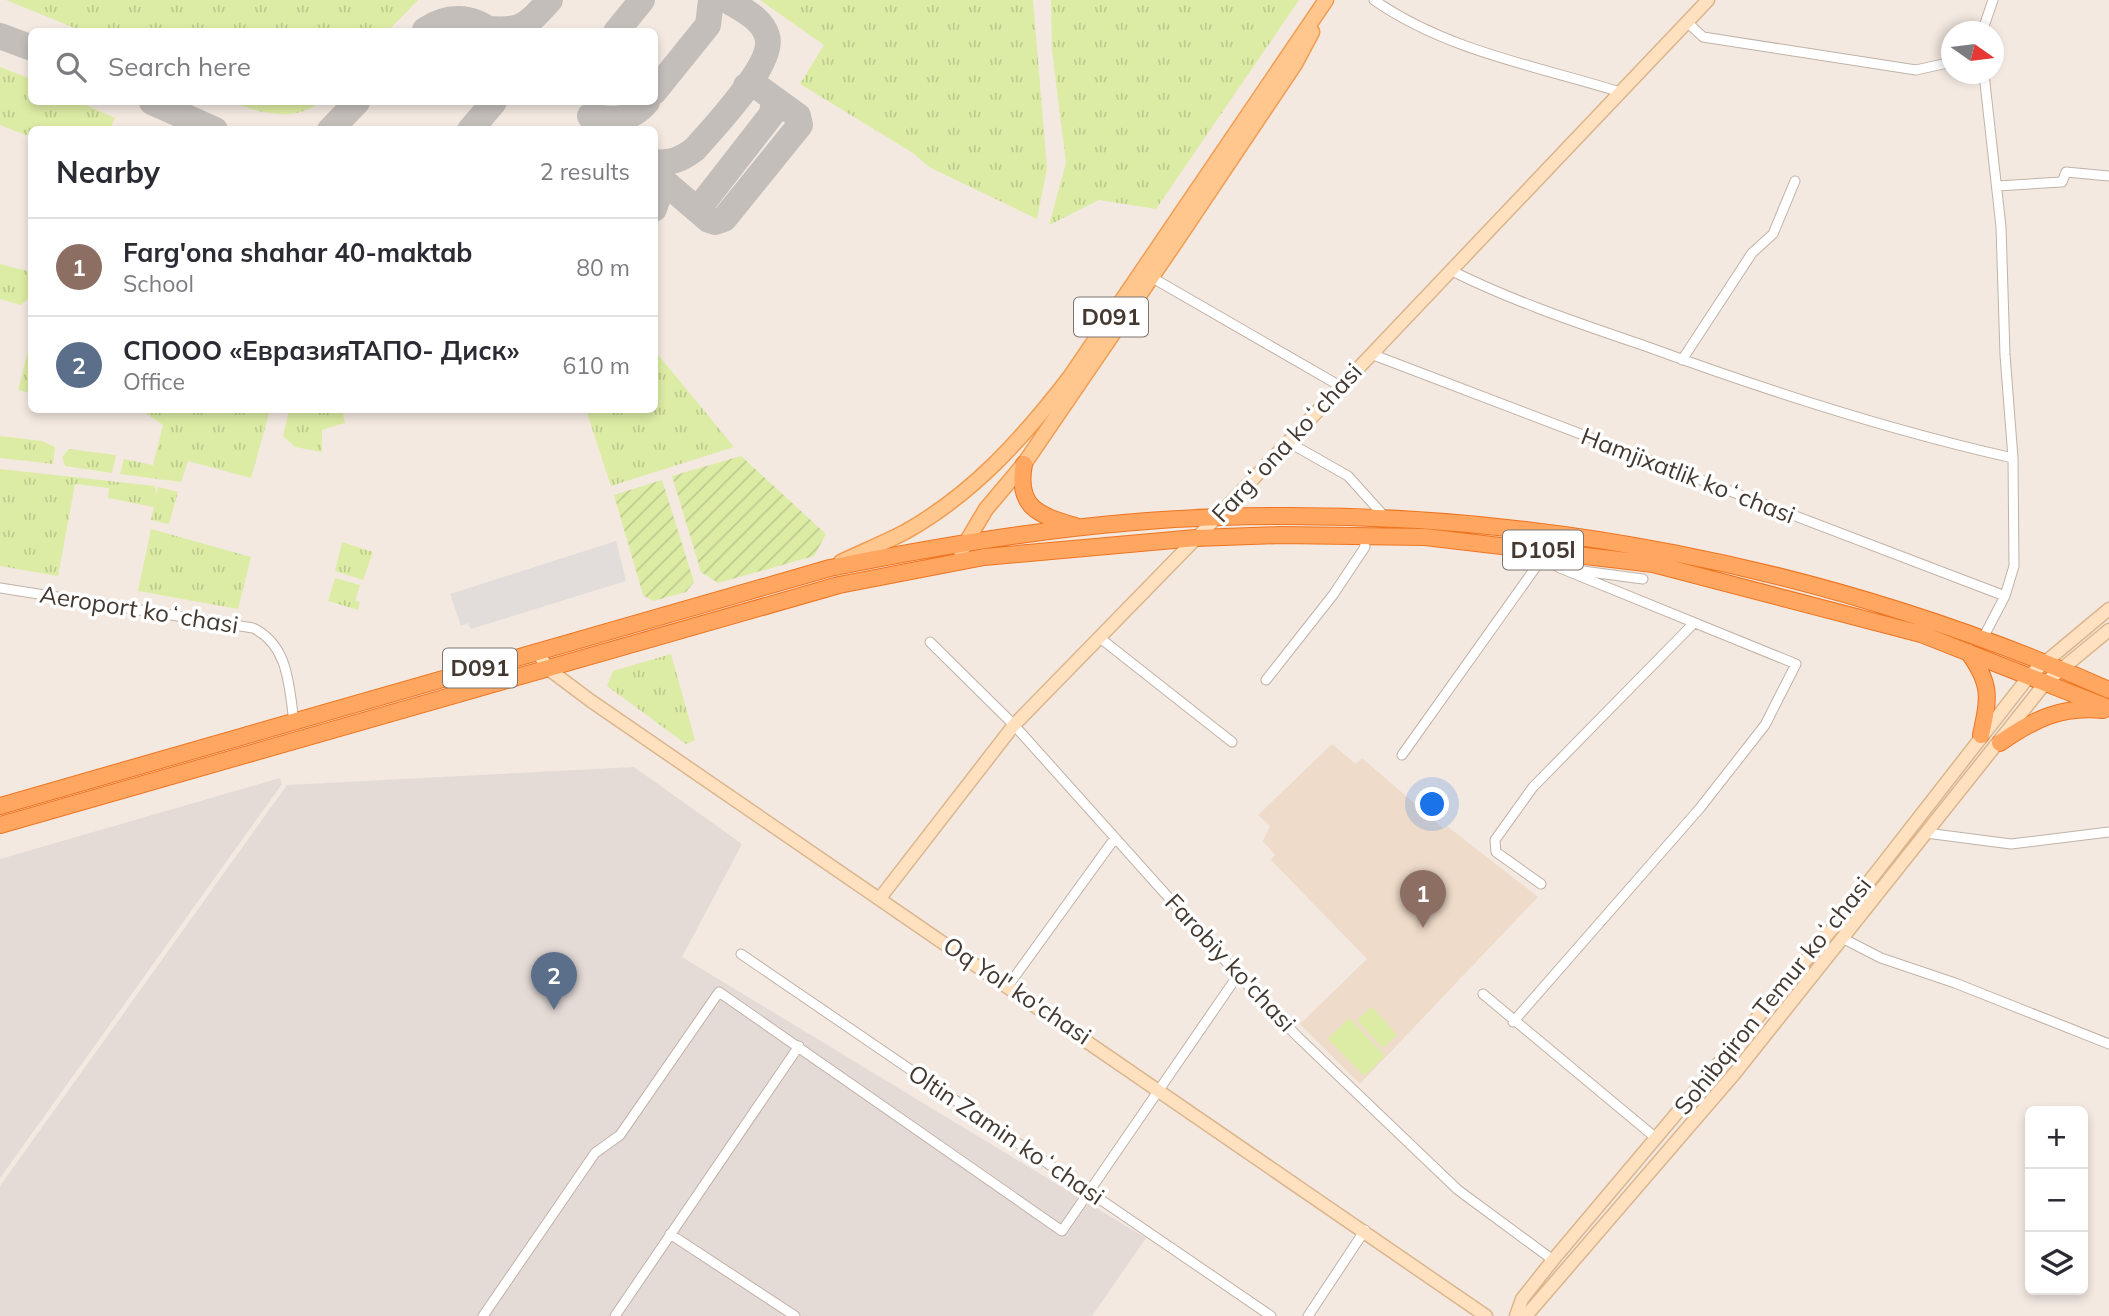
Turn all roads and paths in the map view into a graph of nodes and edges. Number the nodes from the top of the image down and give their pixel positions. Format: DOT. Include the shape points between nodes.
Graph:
graph roads {
  1 [pos="1328,0"];
  2 [pos="1374,0"];
  3 [pos="1708,0"];
  4 [pos="1993,0"];
  5 [pos="1986,21"];
  6 [pos="1687,22"];
  7 [pos="1941,64"];
  8 [pos="1985,84"];
  9 [pos="1620,92"];
  10 [pos="2109,176"];
  11 [pos="1795,181"];
  12 [pos="1997,186"];
  13 [pos="1450,270"];
  14 [pos="1151,278"];
  15 [pos="1371,354"];
  16 [pos="1682,360"];
  17 [pos="1340,386"];
  18 [pos="1288,442"];
  19 [pos="2013,458"];
  20 [pos="1024,464"];
  21 [pos="1217,517"];
  22 [pos="1385,517"];
  23 [pos="1080,528"];
  24 [pos="1364,535"];
  25 [pos="1196,538"];
  26 [pos="963,544"];
  27 [pos="1548,550"];
  28 [pos="957,563"];
  29 [pos="830,568"];
  30 [pos="1560,568"];
  31 [pos="1643,579"];
  32 [pos="0,588"];
  33 [pos="2005,596"];
  34 [pos="2109,609"];
  35 [pos="1694,623"];
  36 [pos="2109,630"];
  37 [pos="1100,638"];
  38 [pos="1983,638"];
  39 [pos="930,642"];
  40 [pos="538,652"];
  41 [pos="1968,652"];
  42 [pos="2044,662"];
  43 [pos="547,668"];
  44 [pos="2061,669"];
  45 [pos="2030,675"];
  46 [pos="1266,680"];
  47 [pos="2046,682"];
  48 [pos="2109,690"];
  49 [pos="2109,709"];
  50 [pos="294,722"];
  51 [pos="1014,725"];
  52 [pos="1981,735"];
  53 [pos="1232,742"];
  54 [pos="2000,743"];
  55 [pos="1402,755"];
  56 [pos="0,806"];
  57 [pos="0,825"];
  58 [pos="2109,832"];
  59 [pos="1927,833"];
  60 [pos="1115,838"];
  61 [pos="1541,884"];
  62 [pos="880,898"];
  63 [pos="1844,939"];
  64 [pos="741,954"];
  65 [pos="1238,975"];
  66 [pos="1008,986"];
  67 [pos="1483,994"];
  68 [pos="1513,1022"];
  69 [pos="2109,1044"];
  70 [pos="799,1046"];
  71 [pos="1159,1089"];
  72 [pos="1656,1138"];
  73 [pos="1089,1191"];
  74 [pos="1365,1230"];
  75 [pos="670,1234"];
  76 [pos="1553,1260"];
  77 [pos="483,1316"];
  78 [pos="615,1316"];
  79 [pos="795,1316"];
  80 [pos="1271,1316"];
  81 [pos="1308,1316"];
  82 [pos="1486,1316"];
  83 [pos="1516,1316"];
  84 [pos="1526,1316"];
  1 -- 14 [label="main road, D091" via="1294,64"];
  1 -- 29 [label="main road, D091" via="1030,430 979,479 906,531"];
  2 -- 9 [label="street" via="1472,51"];
  3 -- 6 [label="street, Fargʻona koʻchasi"];
  4 -- 5 [label="street"];
  6 -- 7 [label="street" via="1703,37 1916,70"];
  6 -- 9 [label="street, Fargʻona koʻchasi"];
  8 -- 12 [label="street"];
  9 -- 13 [label="street, Fargʻona koʻchasi"];
  10 -- 12 [label="street" via="2066,172 2062,182"];
  11 -- 16 [label="street" via="1773,234 1752,253"];
  12 -- 19 [label="street"];
  13 -- 15 [label="street, Fargʻona koʻchasi"];
  13 -- 16 [label="street" via="1498,294"];
  14 -- 17 [label="street"];
  14 -- 20 [label="main road, D091"];
  15 -- 17 [label="street, Fargʻona koʻchasi"];
  15 -- 33 [label="street, Hamjixatlik koʻchasi"];
  16 -- 19 [label="street" via="1835,412"];
  17 -- 18 [label="street, Fargʻona koʻchasi"];
  18 -- 21 [label="street, Fargʻona koʻchasi"];
  18 -- 22 [label="street" via="1348,476"];
  19 -- 33 [label="street" via="2014,566"];
  20 -- 23 [label="highway" via="1021,479 1026,501 1033,509"];
  20 -- 26 [label="main road, D091"];
  21 -- 22 [label="highway, D105l"];
  21 -- 23 [label="highway, D105l"];
  21 -- 25 [label="street, Fargʻona koʻchasi"];
  22 -- 38 [label="highway, D105l" via="1550,532 1696,556 1861,599"];
  23 -- 26 [label="highway, D105l"];
  24 -- 25 [label="highway, D105l"];
  24 -- 27 [label="highway, D105l"];
  24 -- 46 [label="street" via="1365,547 1340,585"];
  25 -- 28 [label="highway, D105l" via="1038,551"];
  25 -- 37 [label="street, Fargʻona koʻchasi"];
  26 -- 28 [label="main road, D091"];
  26 -- 29 [label="highway, D091"];
  27 -- 30 [label="street" via="1551,564"];
  27 -- 41 [label="highway, D105l" via="1654,564 1705,576 1867,619"];
  27 -- 55 [label="street"];
  28 -- 43 [label="highway, D091" via="839,585"];
  29 -- 40 [label="highway, D091"];
  30 -- 31 [label="street"];
  30 -- 35 [label="street"];
  32 -- 50 [label="street, Aeroport koʻchasi" via="253,628 274,642 283,659"];
  33 -- 38 [label="street"];
  34 -- 42 [label="street, Sohibqiron Temur koʻchasi"];
  35 -- 61 [label="street" via="1534,787 1495,840 1496,852"];
  35 -- 68 [label="street" via="1796,664 1765,725 1700,808"];
  36 -- 44 [label="street, Sohibqiron Temur koʻchasi"];
  37 -- 51 [label="street, Fargʻona koʻchasi"];
  37 -- 53 [label="street"];
  38 -- 42 [label="highway, D105l"];
  39 -- 51 [label="street, Farobiy ko'chasi"];
  40 -- 43 [label="street"];
  40 -- 50 [label="highway, D091"];
  41 -- 45 [label="highway, D105l"];
  41 -- 52 [label="highway" via="1986,681"];
  42 -- 44 [label="highway, D105l"];
  42 -- 45 [label="street, Sohibqiron Temur koʻchasi"];
  43 -- 57 [label="highway, D091"];
  43 -- 62 [label="street, Oq Yol' ko'chasi"];
  44 -- 47 [label="street, Sohibqiron Temur koʻchasi"];
  44 -- 48 [label="highway, D105l"];
  45 -- 47 [label="highway, D105l"];
  45 -- 52 [label="street, Sohibqiron Temur koʻchasi"];
  47 -- 49 [label="highway, D105l"];
  47 -- 54 [label="street, Sohibqiron Temur koʻchasi"];
  49 -- 54 [label="highway" via="2055,712"];
  50 -- 56 [label="highway, D091"];
  51 -- 60 [label="street, Farobiy ko'chasi"];
  51 -- 62 [label="street, Fargʻona koʻchasi"];
  52 -- 72 [label="street, Sohibqiron Temur koʻchasi" via="1832,929"];
  54 -- 59 [label="street, Sohibqiron Temur koʻchasi"];
  58 -- 59 [label="street" via="2011,844"];
  59 -- 63 [label="street, Sohibqiron Temur koʻchasi"];
  60 -- 65 [label="street, Farobiy ko'chasi"];
  60 -- 66 [label="street"];
  62 -- 66 [label="street, Oq Yol' ko'chasi"];
  63 -- 69 [label="street" via="1881,958"];
  63 -- 84 [label="street, Sohibqiron Temur koʻchasi"];
  64 -- 73 [label="street, Oltin Zamin koʻchasi"];
  65 -- 71 [label="street"];
  65 -- 76 [label="street, Farobiy ko'chasi" via="1458,1190"];
  66 -- 71 [label="street, Oq Yol' ko'chasi"];
  67 -- 68 [label="street"];
  68 -- 72 [label="street"];
  70 -- 73 [label="street" via="1062,1231"];
  70 -- 75 [label="street"];
  70 -- 77 [label="street" via="719,992 620,1135 595,1153"];
  71 -- 73 [label="street"];
  71 -- 74 [label="street, Oq Yol' ko'chasi"];
  72 -- 76 [label="street, Sohibqiron Temur koʻchasi"];
  73 -- 80 [label="street, Oltin Zamin koʻchasi"];
  74 -- 81 [label="street"];
  74 -- 82 [label="street, Oq Yol' ko'chasi"];
  75 -- 78 [label="street"];
  75 -- 79 [label="street"];
  76 -- 83 [label="street, Sohibqiron Temur koʻchasi" via="1522,1299"];
}
